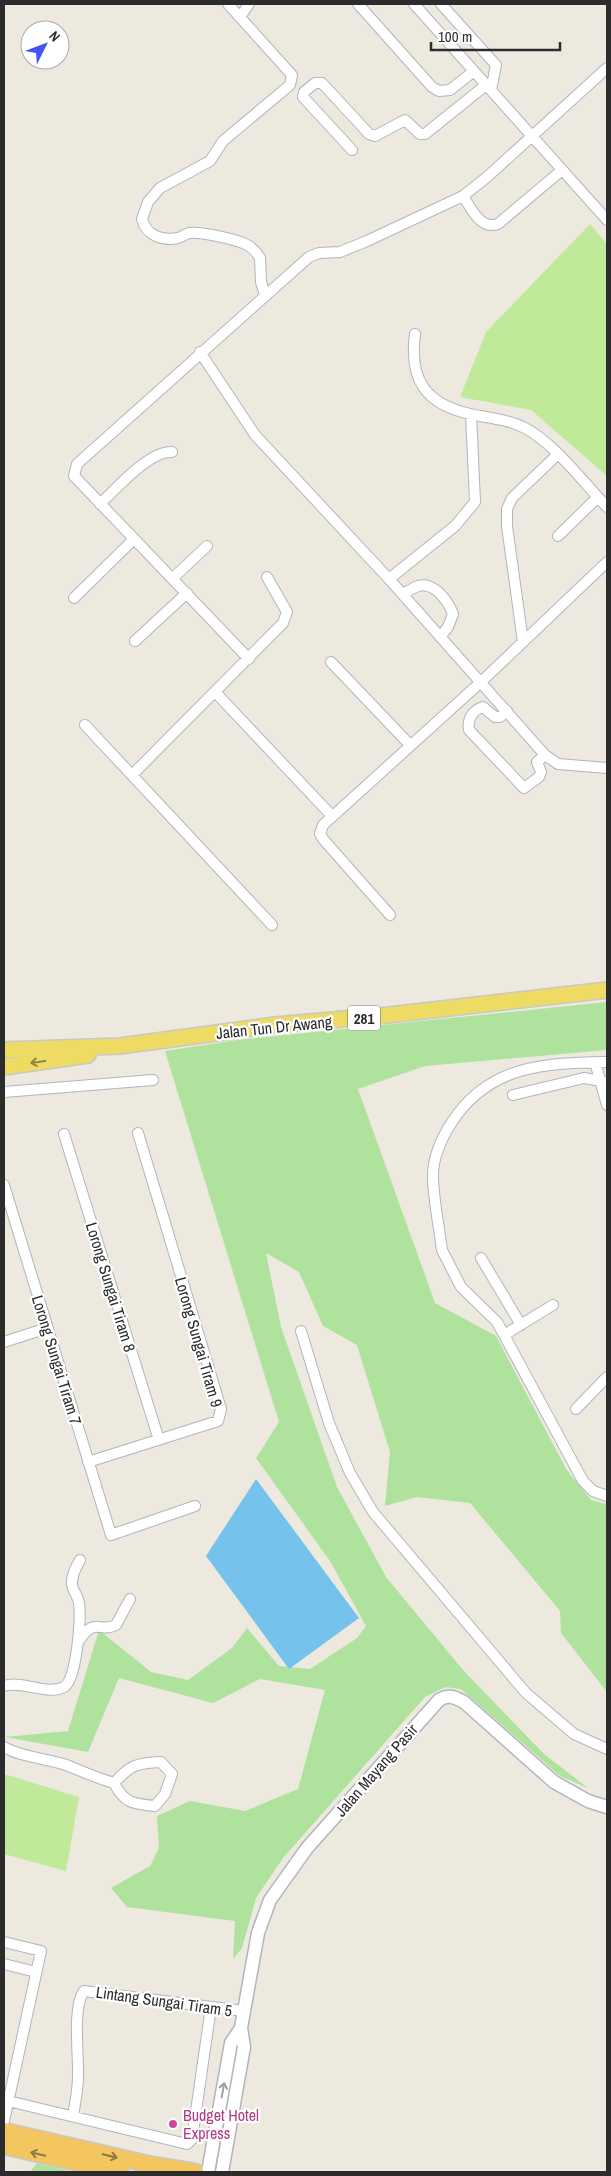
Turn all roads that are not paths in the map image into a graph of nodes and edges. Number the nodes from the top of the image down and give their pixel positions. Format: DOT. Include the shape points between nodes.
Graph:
graph roads {
  1 [pos="228,4"];
  2 [pos="249,4"];
  3 [pos="358,4"];
  4 [pos="414,4"];
  5 [pos="441,4"];
  6 [pos="240,17"];
  7 [pos="607,68"];
  8 [pos="474,71"];
  9 [pos="488,88"];
  10 [pos="532,136"];
  11 [pos="352,150"];
  12 [pos="562,170"];
  13 [pos="463,196"];
  14 [pos="607,220"];
  15 [pos="265,295"];
  16 [pos="415,334"];
  17 [pos="200,352"];
  18 [pos="471,414"];
  19 [pos="172,452"];
  20 [pos="557,455"];
  21 [pos="598,497"];
  22 [pos="100,504"];
  23 [pos="607,507"];
  24 [pos="558,536"];
  25 [pos="134,539"];
  26 [pos="207,546"];
  27 [pos="607,562"];
  28 [pos="267,577"];
  29 [pos="173,578"];
  30 [pos="390,579"];
  31 [pos="186,593"];
  32 [pos="403,594"];
  33 [pos="74,598"];
  34 [pos="441,636"];
  35 [pos="135,641"];
  36 [pos="523,642"];
  37 [pos="250,659"];
  38 [pos="331,662"];
  39 [pos="482,681"];
  40 [pos="216,693"];
  41 [pos="507,711"];
  42 [pos="85,725"];
  43 [pos="410,745"];
  44 [pos="545,755"];
  45 [pos="607,768"];
  46 [pos="132,775"];
  47 [pos="332,816"];
  48 [pos="390,915"];
  49 [pos="272,925"];
  50 [pos="607,990"];
  51 [pos="120,1046"];
  52 [pos="4,1050"];
  53 [pos="595,1062"];
  54 [pos="607,1062"];
  55 [pos="4,1067"];
  56 [pos="153,1080"];
  57 [pos="605,1082"];
  58 [pos="4,1092"];
  59 [pos="514,1095"];
  60 [pos="607,1105"];
  61 [pos="138,1133"];
  62 [pos="64,1134"];
  63 [pos="4,1186"];
  64 [pos="481,1258"];
  65 [pos="553,1305"];
  66 [pos="521,1325"];
  67 [pos="47,1328"];
  68 [pos="301,1331"];
  69 [pos="504,1335"];
  70 [pos="4,1342"];
  71 [pos="607,1376"];
  72 [pos="576,1409"];
  73 [pos="159,1440"];
  74 [pos="88,1462"];
  75 [pos="607,1496"];
  76 [pos="195,1506"];
  77 [pos="80,1560"];
  78 [pos="130,1599"];
  79 [pos="78,1643"];
  80 [pos="4,1686"];
  81 [pos="4,1747"];
  82 [pos="607,1749"];
  83 [pos="114,1783"];
  84 [pos="607,1807"];
  85 [pos="4,1942"];
  86 [pos="4,1964"];
  87 [pos="36,1972"];
  88 [pos="211,2007"];
  89 [pos="244,2011"];
  90 [pos="241,2028"];
  91 [pos="6,2101"];
  92 [pos="73,2116"];
  93 [pos="4,2121"];
  94 [pos="4,2131"];
  95 [pos="4,2146"];
  96 [pos="120,2172"];
  97 [pos="195,2172"];
  98 [pos="208,2172"];
  99 [pos="222,2172"];
  1 -- 6 [label="street"];
  2 -- 6 [label="street"];
  3 -- 8 [label="street" via="432,87 439,91 450,90"];
  4 -- 8 [label="street"];
  5 -- 9 [label="street" via="496,64"];
  6 -- 15 [label="street" via="293,80 223,141 210,161 160,188 148,202 142,219 146,230 162,238 199,234 251,247 260,258"];
  7 -- 10 [label="street"];
  8 -- 9 [label="street"];
  9 -- 10 [label="street"];
  9 -- 11 [label="street" via="425,134 420,134 405,120 375,136 369,134 322,83 315,83 303,97"];
  10 -- 12 [label="street"];
  10 -- 13 [label="street"];
  12 -- 13 [label="street" via="492,226 477,217"];
  12 -- 14 [label="street"];
  13 -- 15 [label="street" via="340,252 309,257"];
  15 -- 17 [label="street"];
  16 -- 18 [label="street" via="413,361 417,378 429,395 444,406"];
  17 -- 22 [label="street" via="77,464 74,476"];
  17 -- 30 [label="street" via="255,435"];
  18 -- 20 [label="street" via="494,417 525,428 543,439"];
  18 -- 30 [label="street" via="475,502 455,526"];
  19 -- 22 [label="street" via="151,458"];
  20 -- 21 [label="street"];
  20 -- 36 [label="street" via="512,498 507,509"];
  21 -- 23 [label="street"];
  21 -- 24 [label="street"];
  22 -- 25 [label="street"];
  25 -- 29 [label="street"];
  25 -- 33 [label="street"];
  26 -- 29 [label="street"];
  27 -- 36 [label="street"];
  28 -- 37 [label="street" via="287,612 287,618"];
  29 -- 31 [label="street"];
  30 -- 32 [label="street"];
  31 -- 35 [label="street"];
  31 -- 37 [label="street"];
  32 -- 34 [label="street"];
  32 -- 34 [label="street" via="419,585 426,585 441,595 453,614"];
  34 -- 39 [label="street"];
  36 -- 39 [label="street"];
  37 -- 40 [label="street"];
  38 -- 43 [label="street"];
  39 -- 41 [label="street"];
  39 -- 43 [label="street"];
  40 -- 46 [label="street"];
  40 -- 47 [label="street"];
  41 -- 44 [label="street"];
  41 -- 44 [label="street" via="495,717 483,707 478,709 469,719 469,730 524,788 539,778 541,772 537,762"];
  42 -- 46 [label="street"];
  43 -- 47 [label="street"];
  44 -- 45 [label="street" via="558,764"];
  46 -- 49 [label="street"];
  47 -- 48 [label="street" via="320,830 322,839"];
  50 -- 51 [label="main road, Jalan Tun Dr Awang / 281" via="275,1025"];
  51 -- 52 [label="main road, Jalan Tun Dr Awang / 281"];
  51 -- 55 [label="main road, Jalan Tun Dr Awang / 281, one-way" via="92,1055"];
  53 -- 54 [label="street"];
  53 -- 57 [label="street"];
  53 -- 69 [label="street" via="521,1070 485,1086 468,1099 442,1136 433,1178 444,1257 464,1291 492,1316"];
  56 -- 58 [label="street"];
  57 -- 59 [label="street" via="584,1078"];
  57 -- 60 [label="street"];
  61 -- 73 [label="street, Lorong Sungai Tiram 9" via="221,1410 218,1421"];
  62 -- 73 [label="street, Lorong Sungai Tiram 8"];
  63 -- 67 [label="street, Lorong Sungai Tiram 7"];
  64 -- 66 [label="street"];
  65 -- 66 [label="street"];
  66 -- 69 [label="street"];
  67 -- 70 [label="street"];
  67 -- 74 [label="street, Lorong Sungai Tiram 7"];
  68 -- 82 [label="street" via="329,1423 350,1473 373,1512 526,1693 574,1734"];
  69 -- 75 [label="street" via="582,1481 593,1491"];
  71 -- 72 [label="street"];
  73 -- 74 [label="street, Lorong Sungai Tiram 9"];
  74 -- 76 [label="street, Lorong Sungai Tiram 7" via="110,1535"];
  77 -- 79 [label="street" via="72,1585 79,1603"];
  78 -- 79 [label="street" via="116,1625 91,1627"];
  79 -- 80 [label="street" via="73,1673 65,1687"];
  81 -- 83 [label="street"];
  83 -- 83 [label="street" via="125,1770 139,1763 161,1762 172,1774 165,1794 155,1806 137,1804 121,1797"];
  84 -- 89 [label="street, Jalan Mayang Pasir" via="588,1801 554,1782 464,1702 446,1696 408,1733 307,1848 270,1900 258,1932"];
  85 -- 87 [label="street" via="41,1952"];
  86 -- 87 [label="street"];
  87 -- 91 [label="street"];
  88 -- 89 [label="street, Lintang Sungai Tiram 5"];
  88 -- 92 [label="street, Lintang Sungai Tiram 5" via="84,1991 78,2019 78,2079"];
  88 -- 92 [label="street" via="192,2138 187,2144"];
  89 -- 90 [label="street, Jalan Mayang Pasir"];
  98 -- 90 [label="street, Jalan Mayang Pasir, one-way" via="231,2043"];
  90 -- 99 [label="street, Jalan Mayang Pasir" via="244,2046"];
  91 -- 92 [label="street"];
  91 -- 93 [label="street"];
  94 -- 97 [label="highway, one-way"];
  96 -- 95 [label="highway, one-way"];
}
